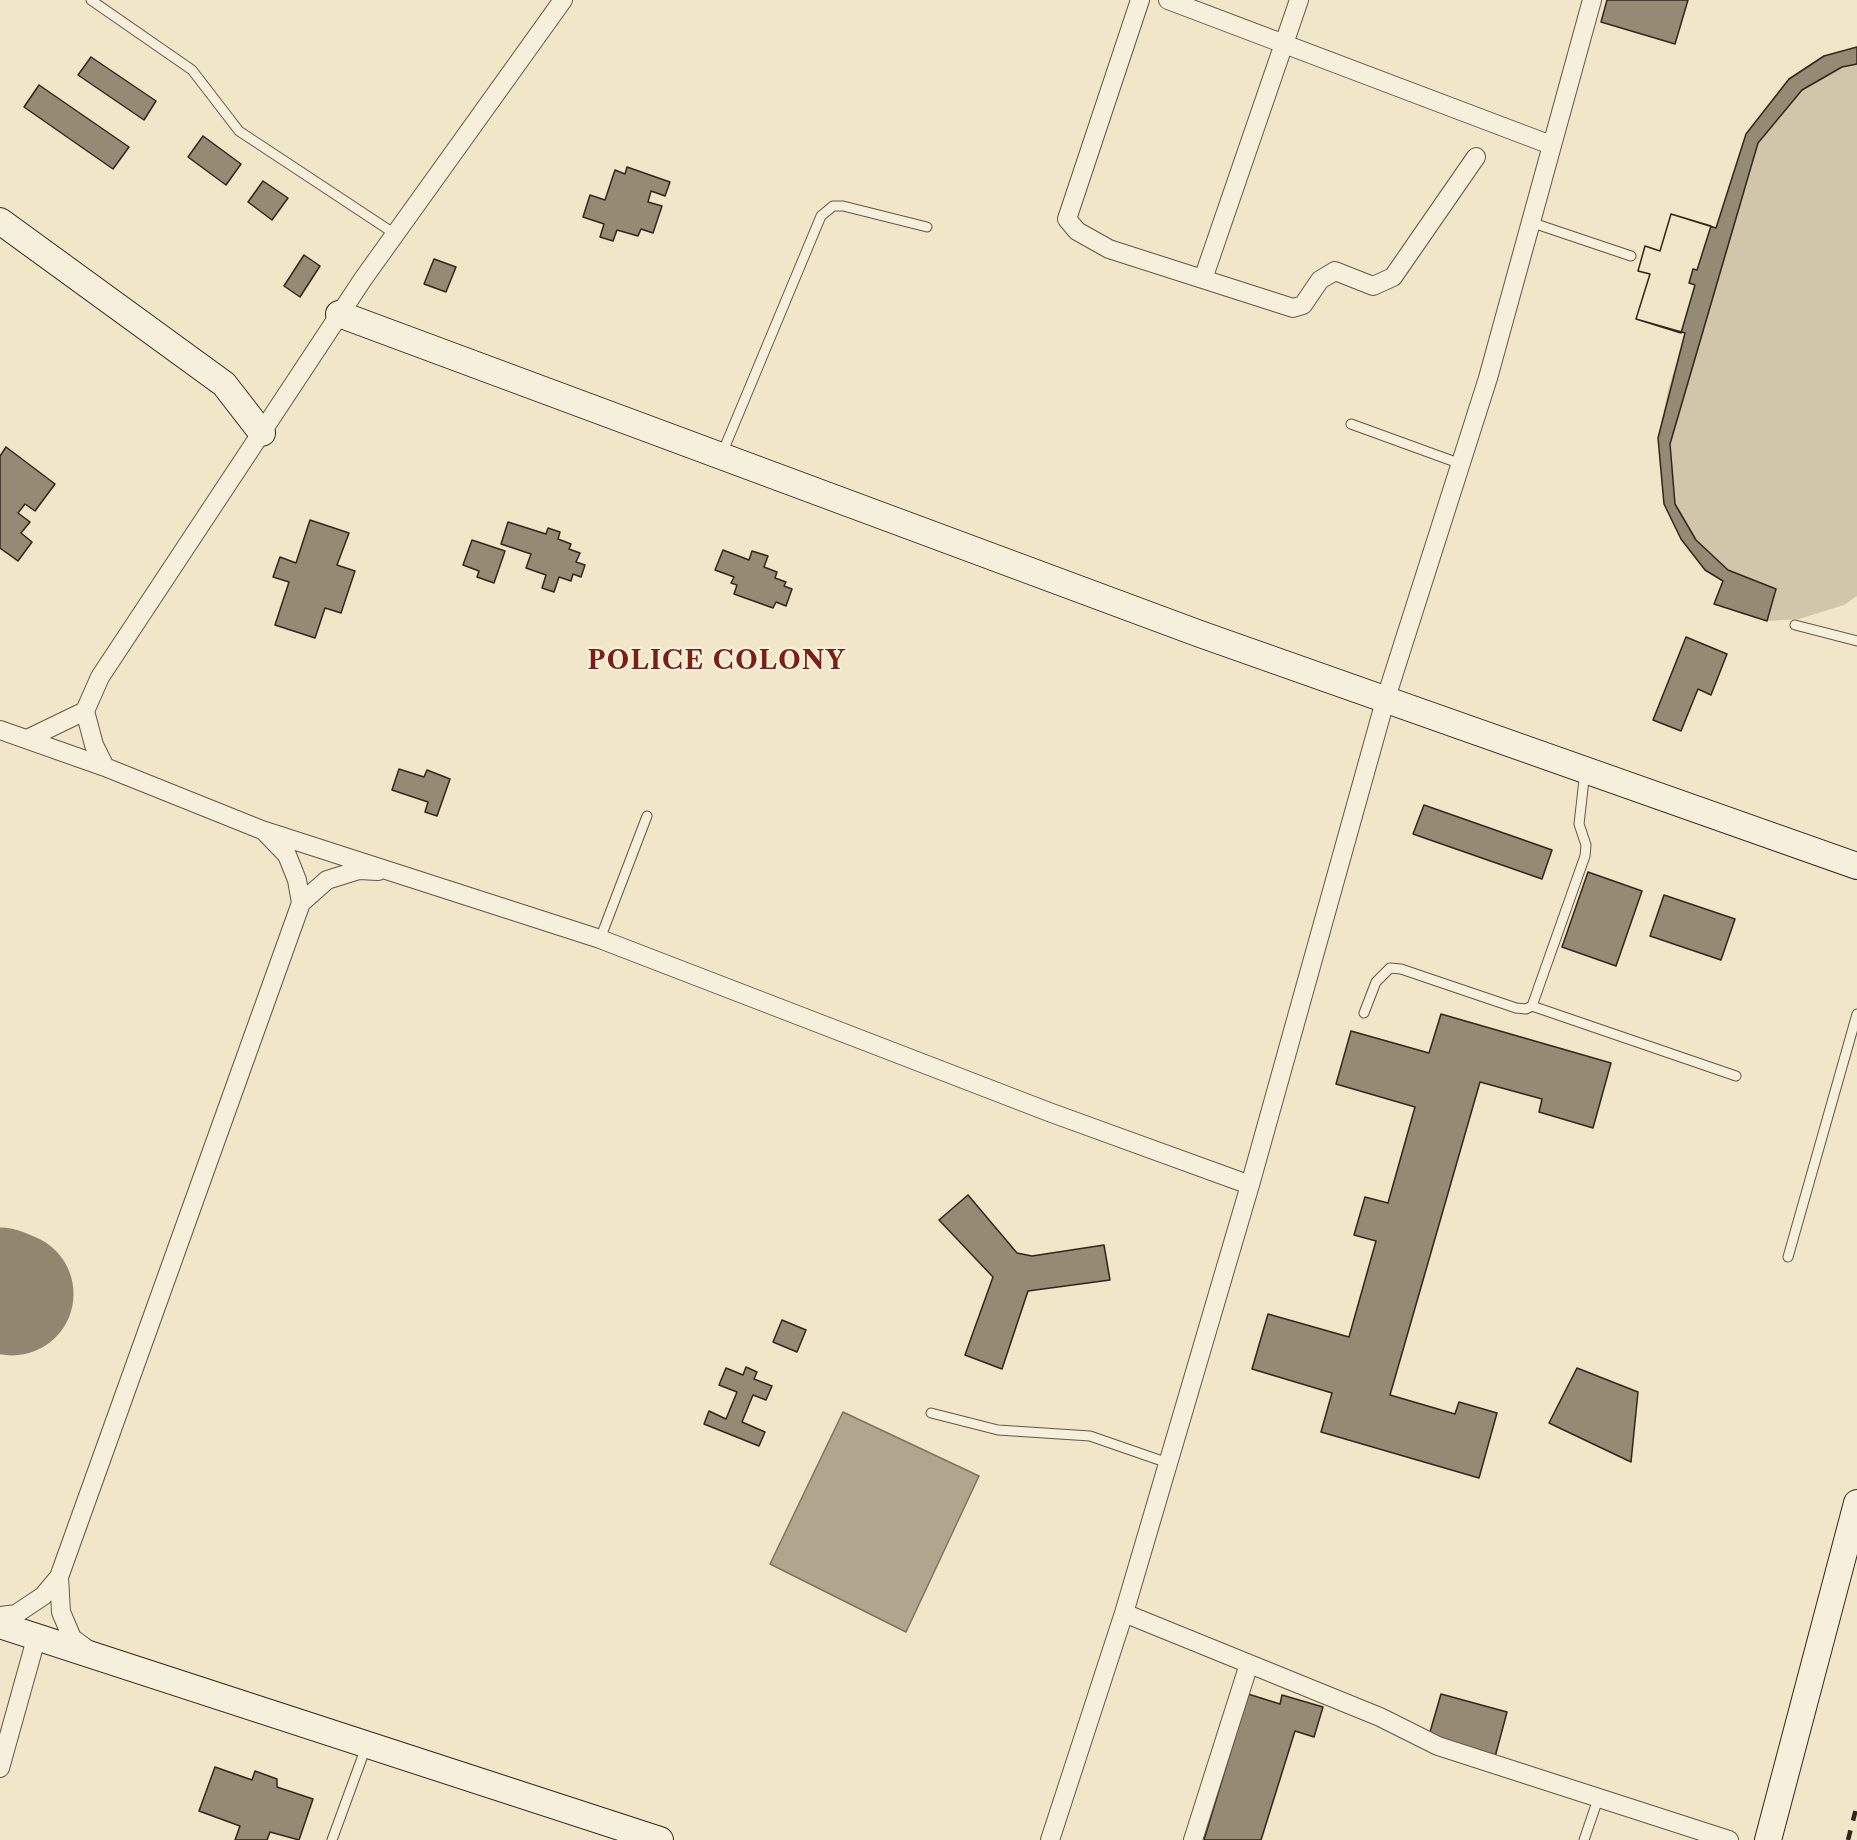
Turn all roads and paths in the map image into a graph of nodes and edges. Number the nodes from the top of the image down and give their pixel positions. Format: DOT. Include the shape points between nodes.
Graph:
graph roads {
  1 [pos="91,0"];
  2 [pos="564,0"];
  3 [pos="1140,0"];
  4 [pos="1168,0"];
  5 [pos="1299,0"];
  6 [pos="1592,0"];
  7 [pos="1285,45"];
  8 [pos="1551,145"];
  9 [pos="1476,157"];
  10 [pos="0,221"];
  11 [pos="1530,222"];
  12 [pos="927,227"];
  13 [pos="395,234"];
  14 [pos="1631,256"];
  15 [pos="1203,279"];
  16 [pos="339,314"];
  17 [pos="1351,424"];
  18 [pos="262,433"];
  19 [pos="721,456"];
  20 [pos="1461,465"];
  21 [pos="1795,625"];
  22 [pos="1857,641"];
  23 [pos="1385,701"];
  24 [pos="85,711"];
  25 [pos="0,730"];
  26 [pos="27,739"];
  27 [pos="105,767"];
  28 [pos="1586,770"];
  29 [pos="647,816"];
  30 [pos="262,830"];
  31 [pos="1857,866"];
  32 [pos="396,872"];
  33 [pos="301,903"];
  34 [pos="600,939"];
  35 [pos="1532,1006"];
  36 [pos="1364,1013"];
  37 [pos="1857,1014"];
  38 [pos="1736,1076"];
  39 [pos="1250,1185"];
  40 [pos="1788,1257"];
  41 [pos="931,1413"];
  42 [pos="1168,1463"];
  43 [pos="1857,1503"];
  44 [pos="59,1577"];
  45 [pos="1124,1613"];
  46 [pos="0,1616"];
  47 [pos="0,1625"];
  48 [pos="36,1639"];
  49 [pos="97,1658"];
  50 [pos="1249,1664"];
  51 [pos="367,1745"];
  52 [pos="0,1768"];
  53 [pos="1598,1799"];
  54 [pos="332,1840"];
  55 [pos="660,1840"];
  56 [pos="1050,1840"];
  57 [pos="1193,1840"];
  58 [pos="1584,1840"];
  59 [pos="1729,1840"];
  60 [pos="1768,1840"];
  1 -- 13 [label="lane" via="192,70 239,131"];
  2 -- 13 [label="street"];
  3 -- 15 [label="street" via="1067,219 1077,231 1109,249"];
  4 -- 7 [label="street"];
  5 -- 7 [label="street"];
  6 -- 8 [label="street"];
  7 -- 8 [label="street"];
  7 -- 15 [label="street"];
  8 -- 11 [label="street"];
  9 -- 15 [label="street" via="1400,268 1382,284 1363,284 1335,271 1320,280 1303,305 1293,308"];
  10 -- 18 [label="street" via="224,384"];
  11 -- 14 [label="lane"];
  11 -- 20 [label="street"];
  12 -- 19 [label="lane" via="843,206 833,206 821,216"];
  13 -- 16 [label="street"];
  16 -- 18 [label="street"];
  16 -- 19 [label="street"];
  17 -- 20 [label="lane"];
  18 -- 24 [label="street" via="100,677"];
  19 -- 23 [label="street"];
  20 -- 23 [label="street"];
  21 -- 22 [label="lane"];
  23 -- 28 [label="street"];
  23 -- 39 [label="street"];
  24 -- 26 [label="street"];
  24 -- 27 [label="street"];
  25 -- 26 [label="street"];
  26 -- 27 [label="street"];
  27 -- 30 [label="street"];
  28 -- 31 [label="street"];
  28 -- 35 [label="lane" via="1579,824 1586,845 1585,856"];
  29 -- 34 [label="lane"];
  30 -- 32 [label="street"];
  30 -- 33 [label="street" via="287,855"];
  32 -- 33 [label="street" via="359,870 327,880"];
  32 -- 34 [label="street"];
  33 -- 44 [label="street"];
  34 -- 39 [label="street"];
  35 -- 36 [label="lane" via="1516,1008 1390,968 1376,982"];
  35 -- 38 [label="lane"];
  37 -- 40 [label="lane"];
  39 -- 42 [label="street"];
  41 -- 42 [label="lane" via="998,1430 1090,1436"];
  42 -- 45 [label="street"];
  43 -- 60 [label="street"];
  44 -- 46 [label="street" via="43,1596 16,1614"];
  44 -- 49 [label="street" via="62,1612 72,1638"];
  45 -- 50 [label="street"];
  45 -- 56 [label="street"];
  47 -- 48 [label="street"];
  48 -- 49 [label="street"];
  48 -- 52 [label="street"];
  49 -- 51 [label="street"];
  50 -- 53 [label="street" via="1380,1717 1438,1746"];
  50 -- 57 [label="street"];
  51 -- 54 [label="lane"];
  51 -- 55 [label="street"];
  53 -- 58 [label="lane"];
  53 -- 59 [label="street"];
}
